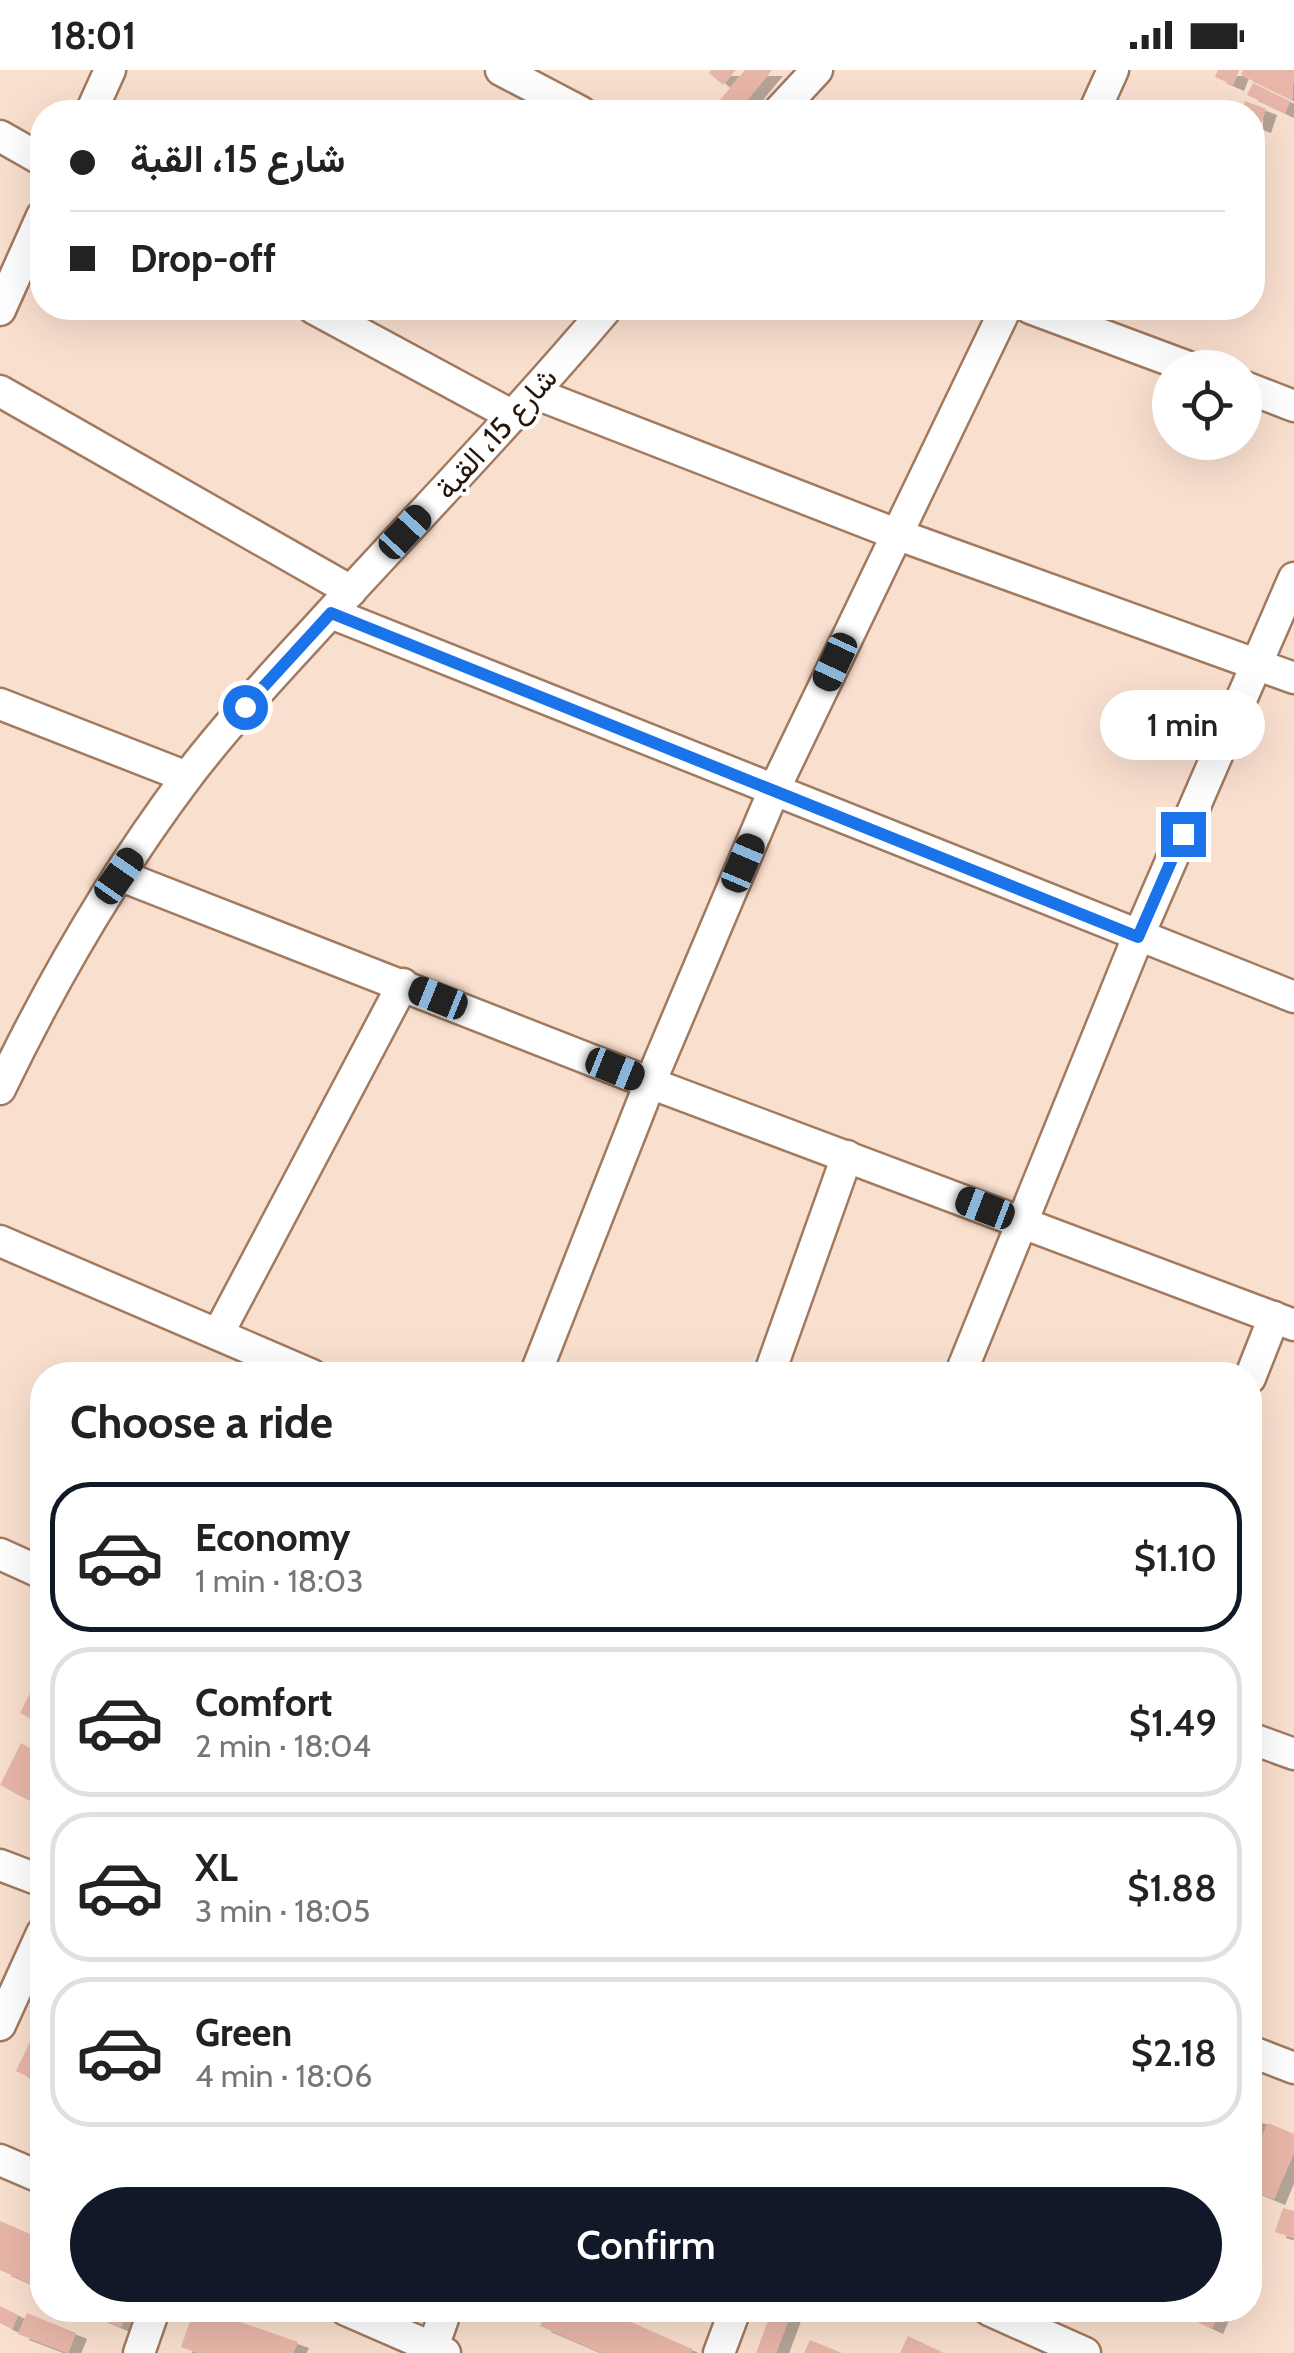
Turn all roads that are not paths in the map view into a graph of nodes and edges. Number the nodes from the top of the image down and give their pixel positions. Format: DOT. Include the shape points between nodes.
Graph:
graph roads {
  1 [pos="110,70"];
  2 [pos="501,70"];
  3 [pos="817,70"];
  4 [pos="1113,70"];
  5 [pos="96,100"];
  6 [pos="558,100"];
  7 [pos="789,100"];
  8 [pos="1099,100"];
  9 [pos="0,136"];
  10 [pos="30,153"];
  11 [pos="30,243"];
  12 [pos="0,310"];
  13 [pos="336,320"];
  14 [pos="598,320"];
  15 [pos="1000,320"];
  16 [pos="1062,320"];
  17 [pos="1152,353"];
  18 [pos="0,391"];
  19 [pos="534,394"];
  20 [pos="1262,394"];
  21 [pos="1294,406"];
  22 [pos="513,416"];
  23 [pos="896,534"];
  24 [pos="1294,578"];
  25 [pos="341,602"];
  26 [pos="1257,664"];
  27 [pos="1294,678"];
  28 [pos="0,704"];
  29 [pos="188,777"];
  30 [pos="774,790"];
  31 [pos="119,876"];
  32 [pos="1138,937"];
  33 [pos="403,984"];
  34 [pos="1294,997"];
  35 [pos="11,1039"];
  36 [pos="650,1083"];
  37 [pos="0,1089"];
  38 [pos="847,1156"];
  39 [pos="1020,1221"];
  40 [pos="0,1242"];
  41 [pos="1284,1321"];
  42 [pos="218,1334"];
  43 [pos="282,1362"];
  44 [pos="540,1362"];
  45 [pos="775,1362"];
  46 [pos="965,1362"];
  47 [pos="1260,1362"];
  48 [pos="0,1554"];
  49 [pos="30,1568"];
  50 [pos="1262,1742"];
  51 [pos="1294,1752"];
  52 [pos="0,1865"];
  53 [pos="30,1876"];
  54 [pos="30,1960"];
  55 [pos="0,2025"];
  56 [pos="1262,2056"];
  57 [pos="1294,2068"];
  58 [pos="0,2160"];
  59 [pos="30,2173"];
  60 [pos="150,2322"];
  61 [pos="373,2322"];
  62 [pos="443,2322"];
  63 [pos="731,2322"];
  64 [pos="1006,2322"];
  65 [pos="1036,2343"];
  66 [pos="437,2351"];
  67 [pos="139,2353"];
  68 [pos="720,2353"];
  69 [pos="1086,2353"];
  1 -- 5 [label="street"];
  2 -- 6 [label="street"];
  3 -- 7 [label="street"];
  4 -- 8 [label="street"];
  9 -- 10 [label="street"];
  11 -- 12 [label="street"];
  13 -- 22 [label="street"];
  14 -- 19 [label="street, شارع 15، القبة"];
  15 -- 23 [label="street"];
  16 -- 17 [label="street"];
  18 -- 25 [label="street"];
  19 -- 22 [label="street, شارع 15، القبة"];
  19 -- 23 [label="street"];
  20 -- 21 [label="street"];
  22 -- 25 [label="street, شارع 15، القبة"];
  23 -- 26 [label="street"];
  23 -- 30 [label="street"];
  24 -- 26 [label="street"];
  25 -- 29 [label="street, شارع 15، القبة"];
  25 -- 30 [label="street"];
  26 -- 27 [label="street"];
  26 -- 32 [label="street"];
  28 -- 29 [label="street"];
  29 -- 31 [label="street, شارع 15، القبة"];
  30 -- 32 [label="street"];
  30 -- 36 [label="street"];
  31 -- 33 [label="street"];
  31 -- 35 [label="street, شارع 15، القبة"];
  32 -- 34 [label="street"];
  32 -- 39 [label="street"];
  33 -- 36 [label="street"];
  33 -- 42 [label="street"];
  35 -- 37 [label="street, شارع 15، القبة"];
  36 -- 38 [label="street"];
  36 -- 44 [label="street"];
  38 -- 39 [label="street"];
  38 -- 45 [label="street"];
  39 -- 41 [label="street"];
  39 -- 46 [label="street"];
  40 -- 42 [label="street"];
  41 -- 47 [label="street"];
  42 -- 43 [label="street"];
  48 -- 49 [label="street"];
  50 -- 51 [label="street"];
  52 -- 53 [label="street"];
  54 -- 55 [label="street"];
  56 -- 57 [label="street"];
  58 -- 59 [label="street"];
  60 -- 67 [label="street"];
  61 -- 66 [label="street"];
  62 -- 66 [label="street"];
  63 -- 68 [label="street"];
  64 -- 65 [label="street"];
  65 -- 69 [label="street"];
}
